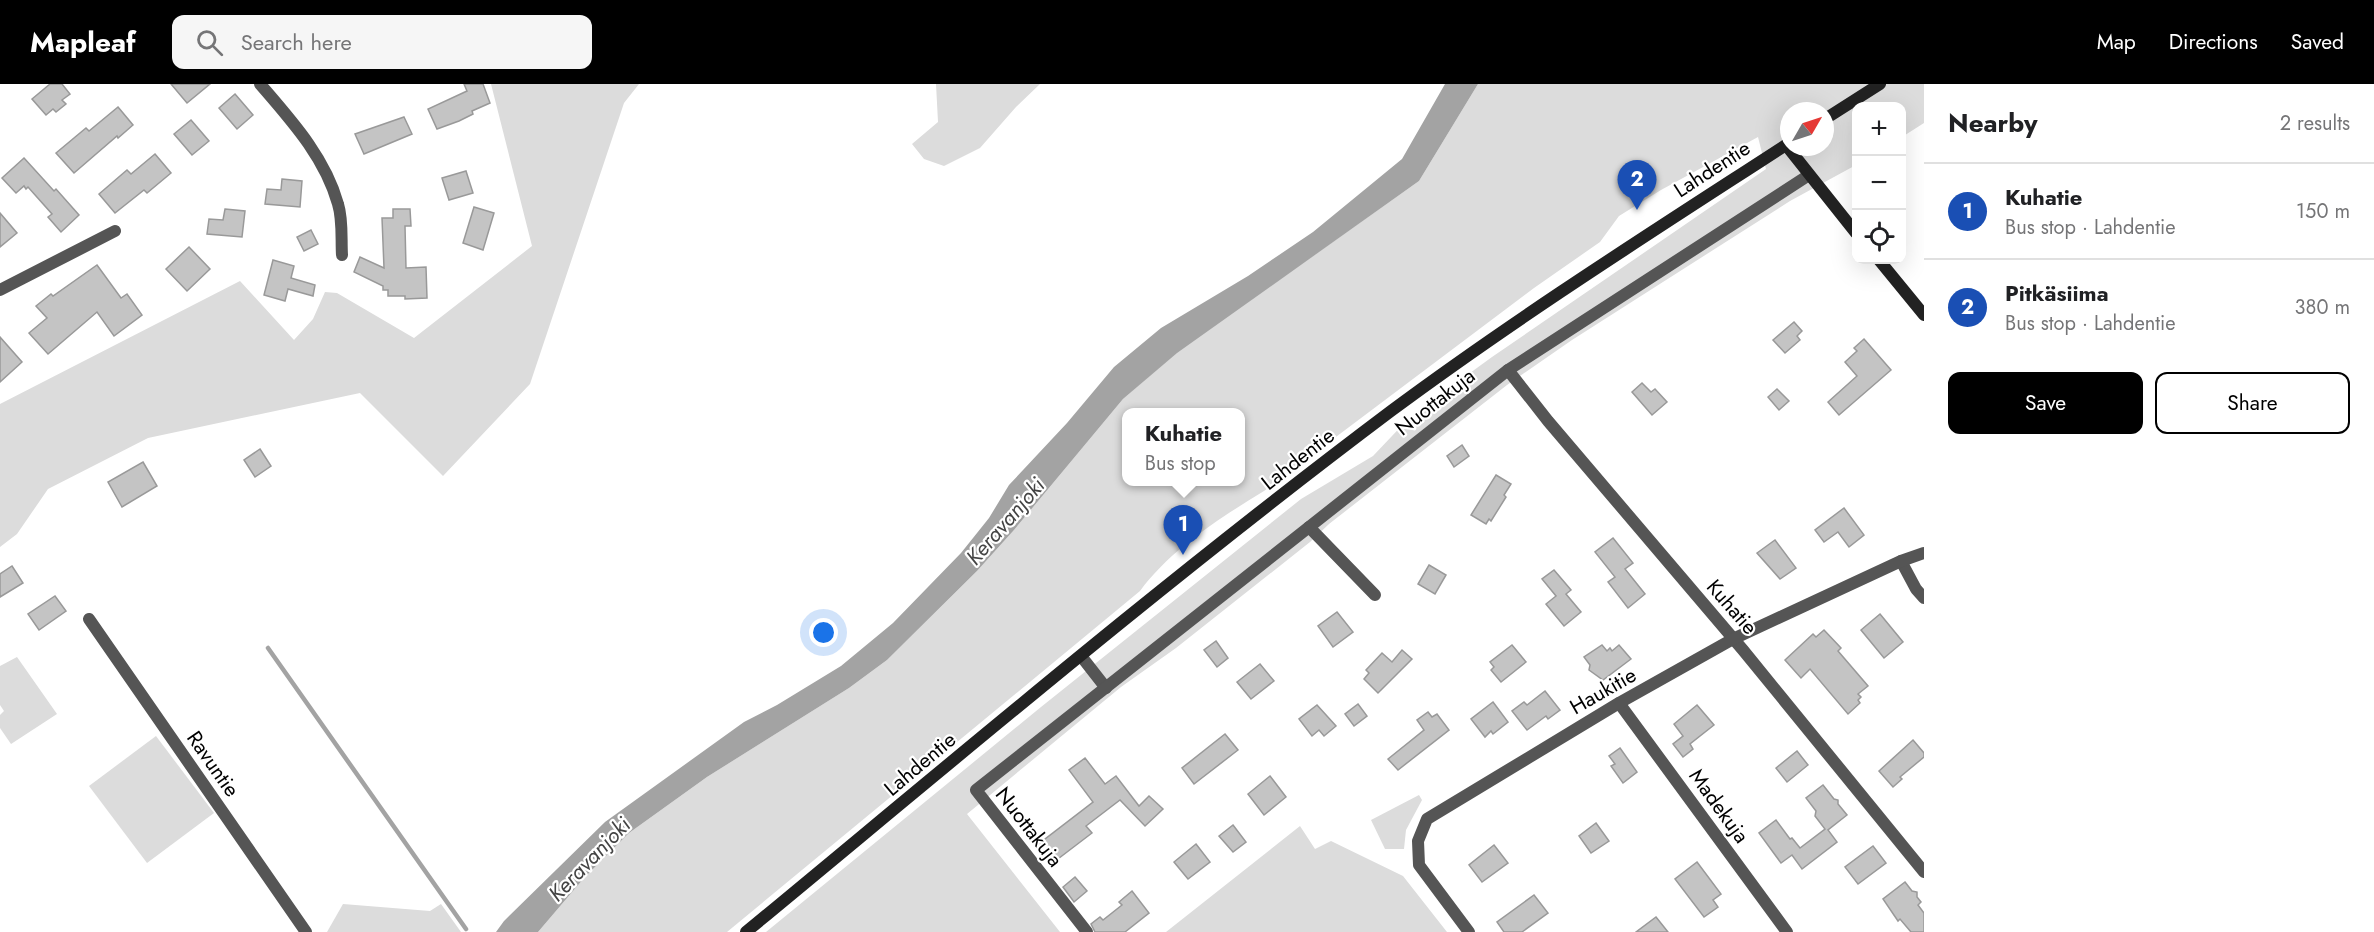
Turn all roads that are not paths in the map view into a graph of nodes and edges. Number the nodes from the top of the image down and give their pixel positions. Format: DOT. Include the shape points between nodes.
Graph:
graph roads {
  1 [pos="260,84"];
  2 [pos="1880,84"];
  3 [pos="1834,113"];
  4 [pos="1780,148"];
  5 [pos="1796,156"];
  6 [pos="1809,175"];
  7 [pos="1852,227"];
  8 [pos="115,231"];
  9 [pos="342,255"];
  10 [pos="1882,264"];
  11 [pos="0,290"];
  12 [pos="1924,315"];
  13 [pos="1508,369"];
  14 [pos="1309,527"];
  15 [pos="1924,553"];
  16 [pos="1901,561"];
  17 [pos="1375,595"];
  18 [pos="1924,598"];
  19 [pos="89,619"];
  20 [pos="1733,639"];
  21 [pos="1081,656"];
  22 [pos="1106,688"];
  23 [pos="1619,703"];
  24 [pos="1924,872"];
  25 [pos="306,932"];
  26 [pos="746,932"];
  27 [pos="1087,932"];
  28 [pos="1469,932"];
  29 [pos="1787,932"];
  1 -- 9 [label="street" via="319,157 339,205"];
  2 -- 3 [label="main road"];
  4 -- 21 [label="main road, Lahdentie" via="1651,231 1392,411"];
  5 -- 6 [label="main road"];
  6 -- 7 [label="main road"];
  6 -- 13 [label="street, Nuottakuja"];
  8 -- 11 [label="street"];
  10 -- 12 [label="main road"];
  13 -- 14 [label="street, Nuottakuja"];
  13 -- 20 [label="street, Kuhatie"];
  14 -- 17 [label="street"];
  14 -- 22 [label="street, Nuottakuja"];
  15 -- 16 [label="street, Haukitie"];
  16 -- 18 [label="street"];
  16 -- 20 [label="street, Haukitie"];
  19 -- 25 [label="street, Ravuntie"];
  20 -- 23 [label="street, Haukitie"];
  20 -- 24 [label="street, Kuhatie"];
  21 -- 22 [label="street"];
  21 -- 26 [label="main road, Lahdentie"];
  22 -- 27 [label="street, Nuottakuja" via="976,790"];
  23 -- 28 [label="street, Haukitie" via="1427,819 1418,841 1419,865"];
  23 -- 29 [label="street, Madekuja"];
}
